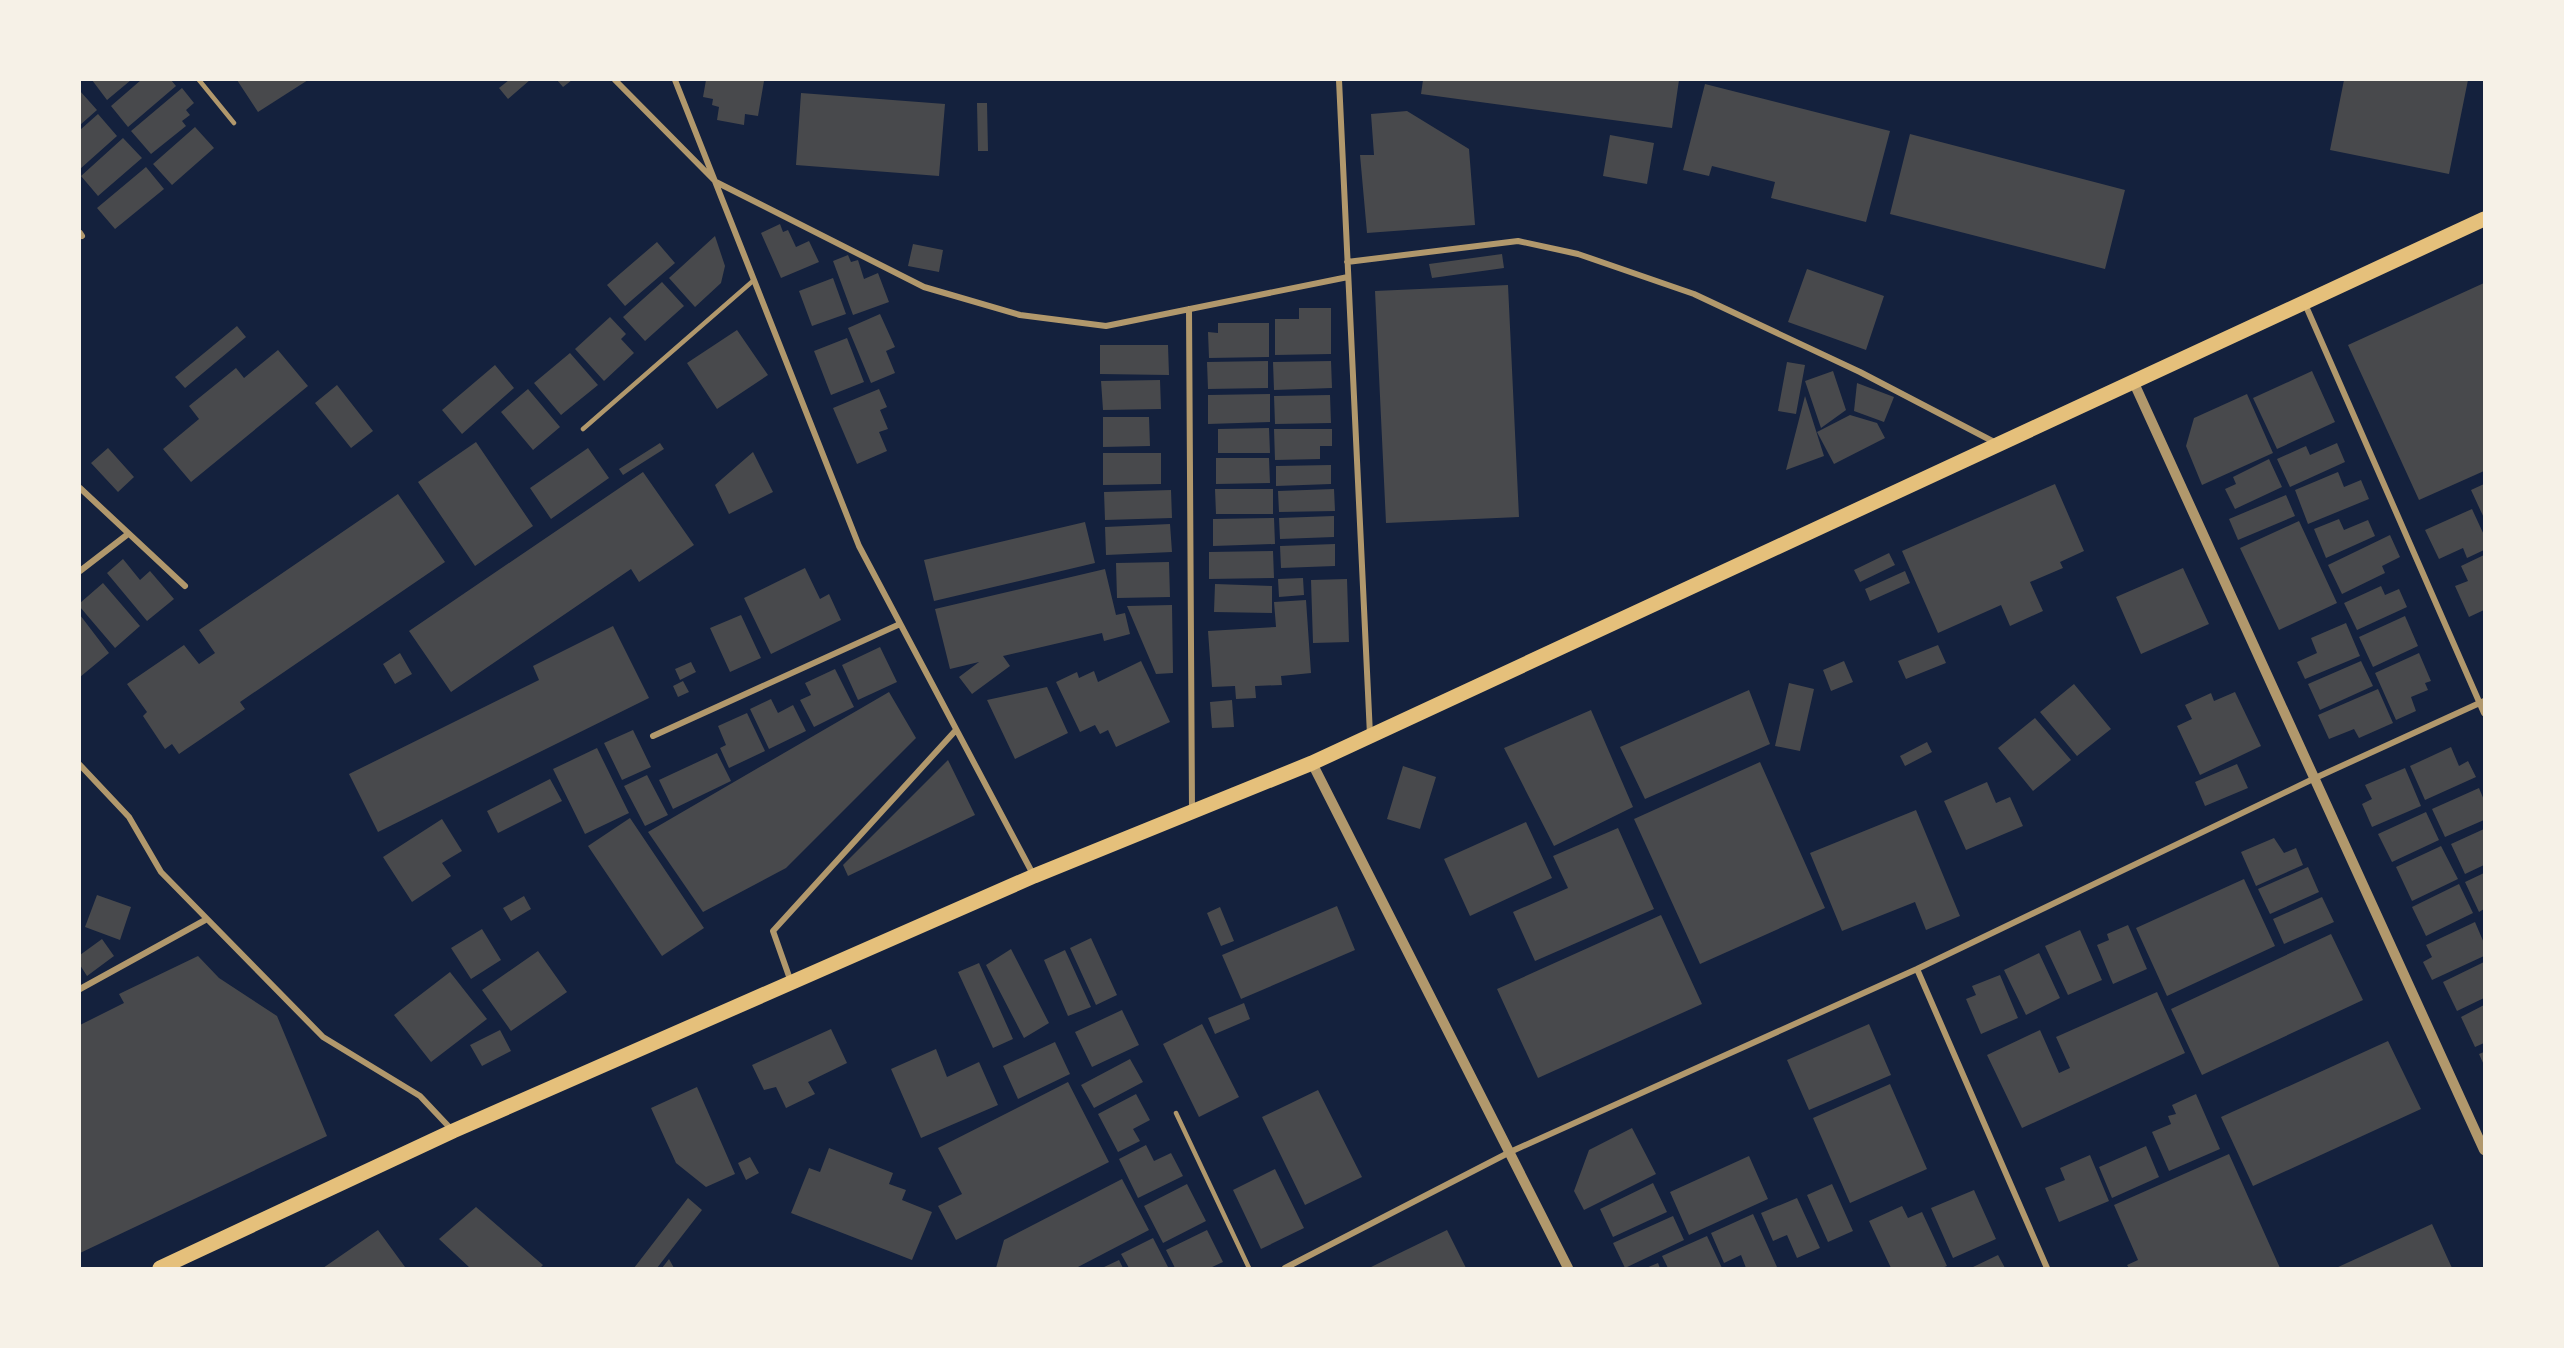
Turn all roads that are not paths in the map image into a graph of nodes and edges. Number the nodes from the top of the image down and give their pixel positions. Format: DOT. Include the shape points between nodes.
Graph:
graph roads {
  1 [pos="199,80"];
  2 [pos="615,80"];
  3 [pos="675,80"];
  4 [pos="1339,80"];
  5 [pos="234,123"];
  6 [pos="716,182"];
  7 [pos="2484,219"];
  8 [pos="1347,262"];
  9 [pos="1348,277"];
  10 [pos="754,280"];
  11 [pos="2305,303"];
  12 [pos="1189,309"];
  13 [pos="2134,383"];
  14 [pos="583,429"];
  15 [pos="1998,444"];
  16 [pos="80,488"];
  17 [pos="128,534"];
  18 [pos="80,571"];
  19 [pos="185,586"];
  20 [pos="900,624"];
  21 [pos="2482,702"];
  22 [pos="2484,713"];
  23 [pos="956,730"];
  24 [pos="1370,735"];
  25 [pos="653,736"];
  26 [pos="1312,763"];
  27 [pos="80,765"];
  28 [pos="2313,778"];
  29 [pos="1192,812"];
  30 [pos="1034,876"];
  31 [pos="207,919"];
  32 [pos="1917,969"];
  33 [pos="791,982"];
  34 [pos="80,989"];
  35 [pos="1176,1113"];
  36 [pos="453,1131"];
  37 [pos="2484,1150"];
  38 [pos="1510,1152"];
  39 [pos="159,1269"];
  40 [pos="1249,1269"];
  41 [pos="1285,1269"];
  42 [pos="1568,1269"];
  43 [pos="2047,1269"];
  1 -- 5 [label="lane"];
  2 -- 6 [label="street"];
  3 -- 6 [label="street"];
  4 -- 8 [label="street"];
  6 -- 10 [label="street"];
  6 -- 12 [label="street" via="924,287 1020,315 1106,326"];
  7 -- 11 [label="main road"];
  8 -- 9 [label="street"];
  8 -- 15 [label="street" via="1518,241 1578,254 1694,294 1860,372"];
  9 -- 12 [label="street"];
  9 -- 24 [label="street"];
  10 -- 14 [label="lane"];
  10 -- 20 [label="street" via="859,546"];
  11 -- 13 [label="main road"];
  11 -- 21 [label="street"];
  12 -- 29 [label="street"];
  13 -- 15 [label="main road"];
  13 -- 28 [label="street"];
  15 -- 24 [label="main road"];
  16 -- 17 [label="street"];
  17 -- 18 [label="street"];
  17 -- 19 [label="street"];
  20 -- 23 [label="street"];
  20 -- 25 [label="street"];
  21 -- 22 [label="street"];
  21 -- 28 [label="street"];
  23 -- 30 [label="street"];
  23 -- 33 [label="street" via="773,931"];
  24 -- 26 [label="main road"];
  26 -- 29 [label="main road"];
  26 -- 38 [label="street"];
  27 -- 31 [label="street" via="129,817 161,872"];
  28 -- 32 [label="street"];
  28 -- 37 [label="street"];
  29 -- 30 [label="main road"];
  30 -- 33 [label="main road"];
  31 -- 34 [label="street"];
  31 -- 36 [label="street" via="323,1037 420,1096"];
  32 -- 38 [label="street"];
  32 -- 43 [label="street"];
  33 -- 36 [label="main road"];
  35 -- 40 [label="lane"];
  36 -- 39 [label="main road"];
  38 -- 41 [label="street"];
  38 -- 42 [label="street"];
}
